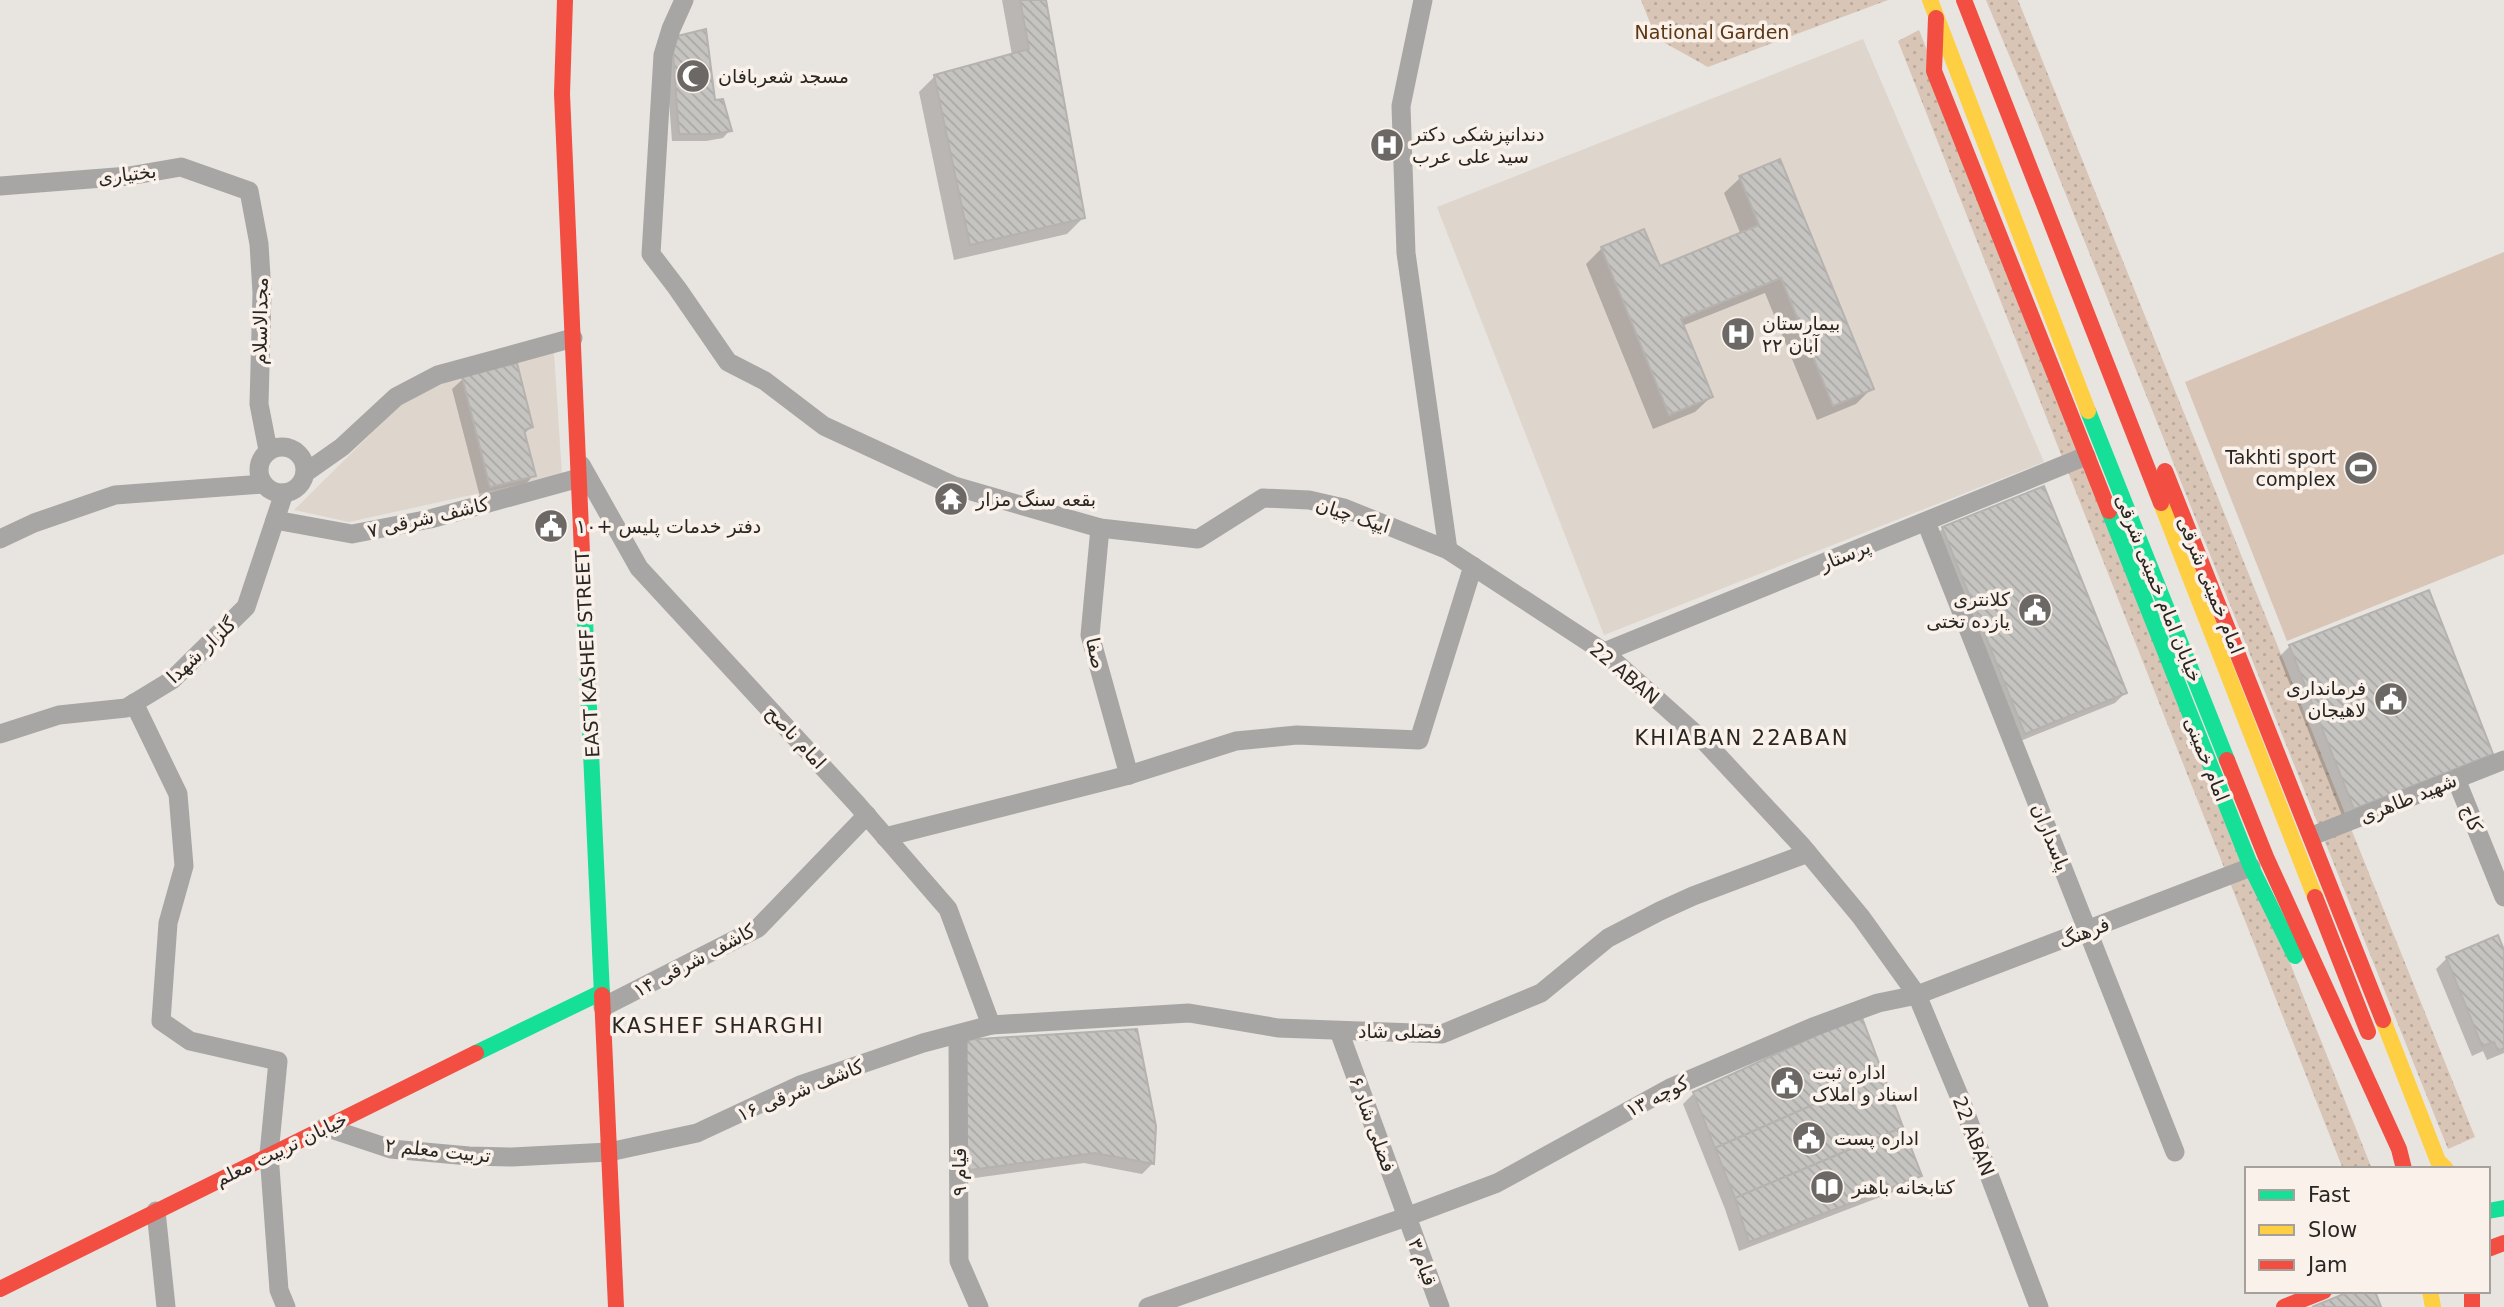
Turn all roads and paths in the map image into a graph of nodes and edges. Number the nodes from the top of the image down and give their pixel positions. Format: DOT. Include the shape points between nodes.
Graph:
graph roads {
  1 [pos="565,0"];
  2 [pos="684,0"];
  3 [pos="1423,0"];
  4 [pos="1964,0"];
  5 [pos="1977,0"];
  6 [pos="1933,8"];
  7 [pos="0,186"];
  8 [pos="249,191"];
  9 [pos="573,338"];
  10 [pos="268,450"];
  11 [pos="2086,456"];
  12 [pos="579,469"];
  13 [pos="305,473"];
  14 [pos="263,484"];
  15 [pos="284,493"];
  16 [pos="275,520"];
  17 [pos="1926,522"];
  18 [pos="1100,528"];
  19 [pos="0,539"];
  20 [pos="1448,550"];
  21 [pos="1473,566"];
  22 [pos="1604,652"];
  23 [pos="134,703"];
  24 [pos="0,734"];
  25 [pos="2504,760"];
  26 [pos="1129,775"];
  27 [pos="2456,779"];
  28 [pos="867,815"];
  29 [pos="2312,836"];
  30 [pos="885,837"];
  31 [pos="1808,853"];
  32 [pos="2251,867"];
  33 [pos="2504,897"];
  34 [pos="2088,931"];
  35 [pos="1917,995"];
  36 [pos="603,999"];
  37 [pos="563,1012"];
  38 [pos="991,1025"];
  39 [pos="603,1028"];
  40 [pos="1339,1031"];
  41 [pos="958,1034"];
  42 [pos="2373,1046"];
  43 [pos="2393,1097"];
  44 [pos="325,1127"];
  45 [pos="609,1152"];
  46 [pos="2175,1152"];
  47 [pos="269,1154"];
  48 [pos="512,1157"];
  49 [pos="2401,1167"];
  50 [pos="2402,1167"];
  51 [pos="2424,1167"];
  52 [pos="2444,1167"];
  53 [pos="156,1211"];
  54 [pos="1406,1217"];
  55 [pos="0,1289"];
  56 [pos="2319,1293"];
  57 [pos="166,1307"];
  58 [pos="286,1307"];
  59 [pos="616,1307"];
  60 [pos="979,1307"];
  61 [pos="1147,1307"];
  62 [pos="1440,1307"];
  63 [pos="2039,1307"];
  64 [pos="2284,1307"];
  1 -- 9 [label="main road, EAST KASHEF STREET" via="562,94"];
  2 -- 18 [label="street, ایپک چیان" via="663,55 650,254 727,362 765,381 824,426 954,486"];
  3 -- 20 [label="street" via="1401,106 1406,253"];
  4 -- 42 [label="main road, خیابان امام خمینی شرقی"];
  5 -- 29 [label="main road, امام خمینی شرقی"];
  6 -- 11 [label="main road" via="1934,71"];
  6 -- 50 [label="main road, خیابان امام خمینی شرقی" via="2266,858 2399,1149"];
  7 -- 8 [label="street, بختیاری" via="181,167"];
  8 -- 10 [label="street, مجدالاسلام" via="259,244 259,404"];
  9 -- 12 [label="main road, EAST KASHEF STREET"];
  9 -- 13 [label="street" via="438,375 396,397 342,447"];
  10 -- 13 [label="street" via="283,446 297,452"];
  10 -- 14 [label="street" via="258,470"];
  11 -- 17 [label="street, پرستار"];
  11 -- 32 [label="main road, امام خمینی"];
  12 -- 16 [label="street, کاشف شرقی ۷" via="429,519 352,534"];
  12 -- 28 [label="street, امام ناصح" via="639,568"];
  12 -- 36 [label="main road, EAST KASHEF STREET"];
  13 -- 15 [label="street" via="298,486"];
  14 -- 15 [label="street"];
  14 -- 19 [label="street" via="115,495"];
  15 -- 16 [label="street, گلزار شهدا"];
  16 -- 23 [label="street, گلزار شهدا" via="246,607 172,680"];
  17 -- 22 [label="street, پرستار"];
  17 -- 34 [label="street, پاسداران"];
  18 -- 20 [label="street, ایپک چیان" via="1198,539 1264,498 1309,500 1344,508"];
  18 -- 26 [label="street, صفا" via="1090,635"];
  20 -- 21 [label="street, 22 ABAN"];
  21 -- 22 [label="street, 22 ABAN"];
  21 -- 26 [label="street" via="1419,740 1297,735 1236,741"];
  22 -- 31 [label="street, 22 ABAN" via="1707,744"];
  23 -- 24 [label="street, گلزار شهدا" via="125,708 59,715"];
  23 -- 47 [label="street" via="178,794 184,866 168,923 162,1021 190,1041 278,1061"];
  25 -- 27 [label="street, شهید طاهری"];
  26 -- 30 [label="street"];
  27 -- 29 [label="street, شهید طاهری"];
  27 -- 33 [label="street, کاج"];
  28 -- 30 [label="street, امام ناصح"];
  28 -- 36 [label="street, کاشف شرقی ۱۴" via="758,928"];
  29 -- 52 [label="main road, امام خمینی شرقی"];
  30 -- 38 [label="street, امام ناصح" via="948,909"];
  31 -- 35 [label="street, 22 ABAN"];
  31 -- 40 [label="street, فضلی شاد" via="1650,916 1608,938 1541,993 1453,1031"];
  32 -- 34 [label="street, فرهنگ"];
  32 -- 49 [label="main road"];
  34 -- 35 [label="street, فرهنگ"];
  34 -- 46 [label="street, پاسداران"];
  35 -- 54 [label="street, کوچه ۱۳" via="1878,1003 1670,1088 1497,1183"];
  35 -- 63 [label="street, 22 ABAN"];
  36 -- 37 [label="main road, خیابان تربیت معلم"];
  36 -- 39 [label="main road, EAST KASHEF STREET"];
  37 -- 39 [label="main road"];
  37 -- 44 [label="main road, خیابان تربیت معلم"];
  38 -- 40 [label="street, فضلی شاد" via="1189,1013 1278,1028"];
  38 -- 41 [label="street, کاشف شرقی ۱۶"];
  39 -- 45 [label="main road, EAST KASHEF STREET"];
  40 -- 54 [label="street, فضلی شاد ۶"];
  41 -- 45 [label="street, کاشف شرقی ۱۶" via="800,1085 697,1133"];
  41 -- 60 [label="street, قیام ۹" via="959,1261"];
  43 -- 51 [label="main road"];
  44 -- 47 [label="main road, خیابان تربیت معلم"];
  44 -- 48 [label="street, تربیت معلم ۲" via="391,1149"];
  45 -- 48 [label="street, کاشف شرقی ۱۶"];
  45 -- 59 [label="main road, EAST KASHEF STREET"];
  47 -- 53 [label="main road, خیابان تربیت معلم"];
  47 -- 58 [label="street" via="279,1290"];
  53 -- 55 [label="main road, خیابان تربیت معلم"];
  53 -- 57 [label="street"];
  54 -- 61 [label="street, کوچه ۱۳"];
  54 -- 62 [label="street, قیام ۳"];
  56 -- 64 [label="main road"];
}
